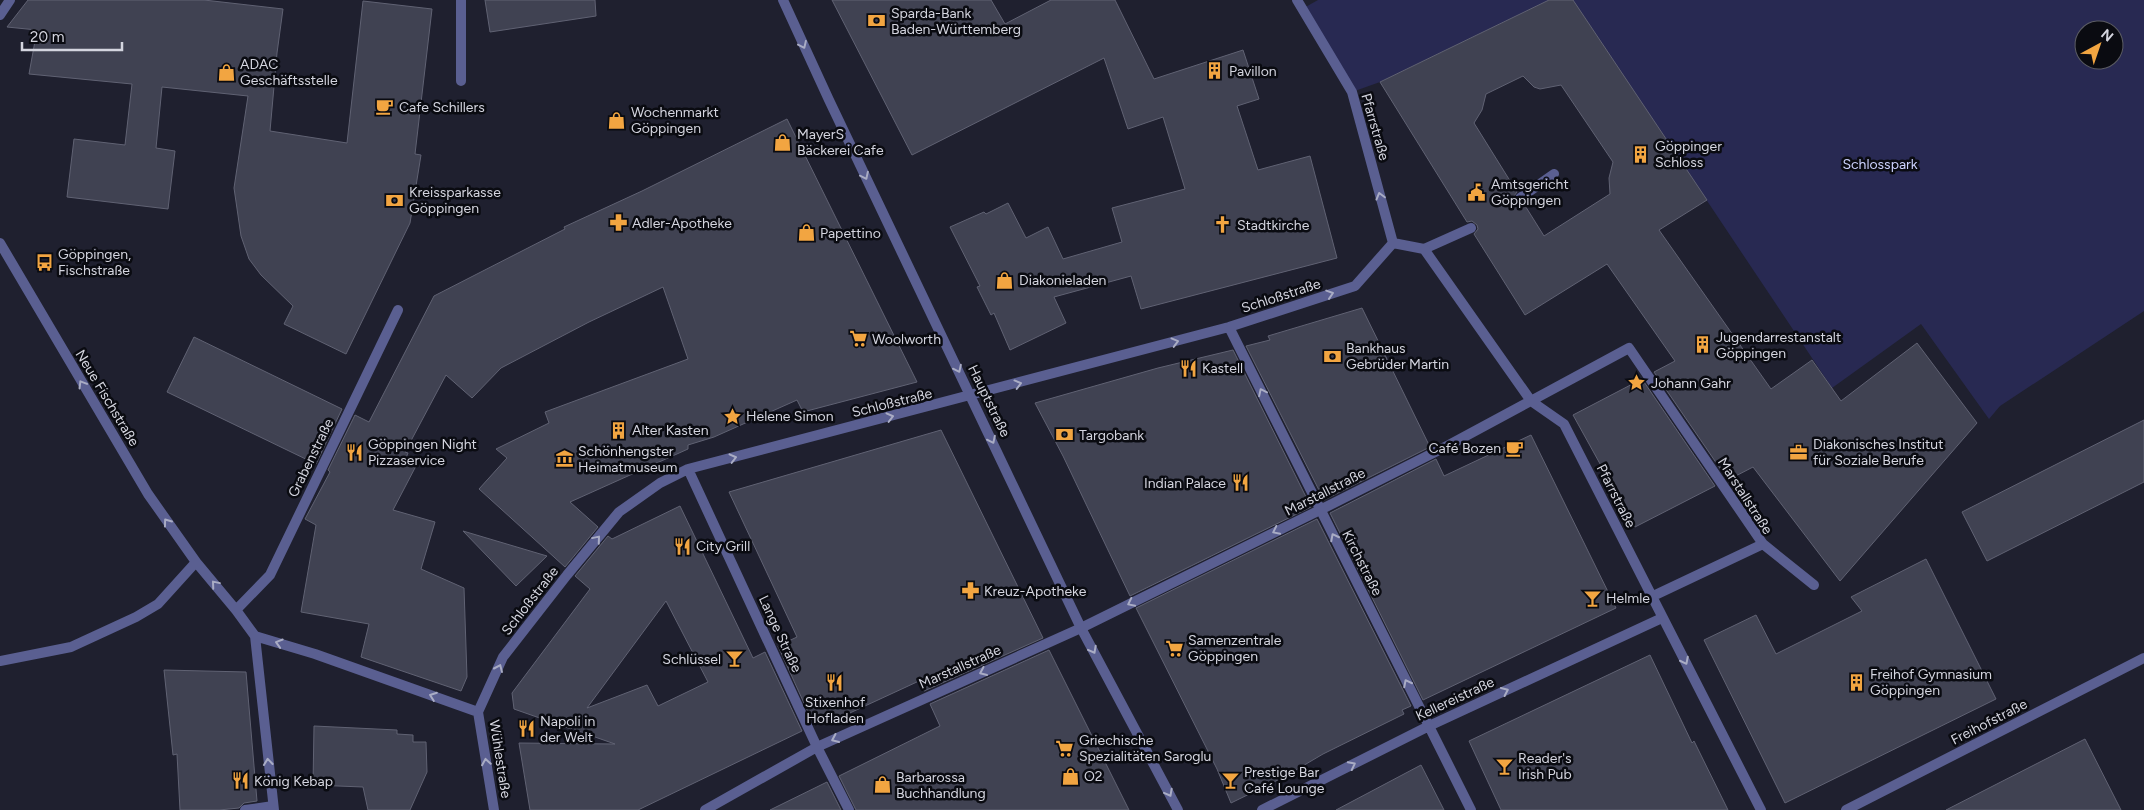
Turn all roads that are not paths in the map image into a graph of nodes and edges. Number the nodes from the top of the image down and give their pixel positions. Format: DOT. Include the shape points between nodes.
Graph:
graph roads {
  1 [pos="10,0"];
  2 [pos="461,0"];
  3 [pos="783,0"];
  4 [pos="1297,0"];
  5 [pos="0,14"];
  6 [pos="461,81"];
  7 [pos="1554,174"];
  8 [pos="1520,198"];
  9 [pos="1471,228"];
  10 [pos="0,243"];
  11 [pos="1393,243"];
  12 [pos="1424,248"];
  13 [pos="398,310"];
  14 [pos="1229,327"];
  15 [pos="971,396"];
  16 [pos="1531,401"];
  17 [pos="688,469"];
  18 [pos="1320,510"];
  19 [pos="1763,544"];
  20 [pos="196,562"];
  21 [pos="1814,585"];
  22 [pos="1651,596"];
  23 [pos="236,610"];
  24 [pos="1662,618"];
  25 [pos="1081,628"];
  26 [pos="254,636"];
  27 [pos="2144,658"];
  28 [pos="0,660"];
  29 [pos="478,712"];
  30 [pos="1428,726"];
  31 [pos="817,747"];
  32 [pos="274,808"];
  33 [pos="246,810"];
  34 [pos="494,810"];
  35 [pos="705,810"];
  36 [pos="849,810"];
  37 [pos="1178,810"];
  38 [pos="1262,810"];
  39 [pos="1471,810"];
  40 [pos="1761,810"];
  41 [pos="1846,810"];
  1 -- 5 [label="street"];
  2 -- 6 [label="street"];
  3 -- 15 [label="street, Hauptstraße, one-way"];
  11 -- 4 [label="street, Pfarrstraße, one-way" via="1352,92"];
  7 -- 8 [label="street"];
  9 -- 12 [label="street"];
  20 -- 10 [label="street, Neue Fischstraße, one-way" via="148,494"];
  11 -- 12 [label="street"];
  14 -- 11 [label="street, Schloßstraße, one-way" via="1355,286"];
  12 -- 16 [label="street, Pfarrstraße"];
  13 -- 23 [label="street, Grabenstraße" via="270,575"];
  15 -- 14 [label="street, Schloßstraße, one-way"];
  18 -- 14 [label="street, Kirchstraße, one-way"];
  17 -- 15 [label="street, Schloßstraße, one-way"];
  15 -- 25 [label="street, Hauptstraße, one-way"];
  16 -- 18 [label="street, Marstallstraße"];
  16 -- 19 [label="street, Marstallstraße" via="1629,348"];
  16 -- 22 [label="street, Pfarrstraße" via="1564,424"];
  29 -- 17 [label="street, Schloßstraße, one-way" via="503,658 566,575 620,512"];
  17 -- 31 [label="street, Lange Straße"];
  18 -- 25 [label="street, Marstallstraße, one-way"];
  30 -- 18 [label="street, Kirchstraße, one-way"];
  19 -- 21 [label="street"];
  19 -- 22 [label="street, Marstallstraße"];
  23 -- 20 [label="street, one-way"];
  20 -- 28 [label="street" via="158,604 136,617 71,647"];
  22 -- 24 [label="street, Pfarrstraße"];
  23 -- 26 [label="street"];
  30 -- 24 [label="street, Kellereistraße, one-way"];
  24 -- 40 [label="street, Pfarrstraße, one-way"];
  25 -- 31 [label="street, Marstallstraße, one-way"];
  25 -- 37 [label="street, Hauptstraße, one-way"];
  29 -- 26 [label="street, one-way" via="315,654"];
  32 -- 26 [label="street, one-way"];
  27 -- 41 [label="street, Freihofstraße"];
  34 -- 29 [label="street, Wühlestraße, one-way"];
  38 -- 30 [label="street, Kellereistraße, one-way"];
  30 -- 39 [label="street, Kirchstraße"];
  31 -- 35 [label="street, Marstallstraße"];
  31 -- 36 [label="street, Lange Straße"];
  32 -- 33 [label="street"];
}
